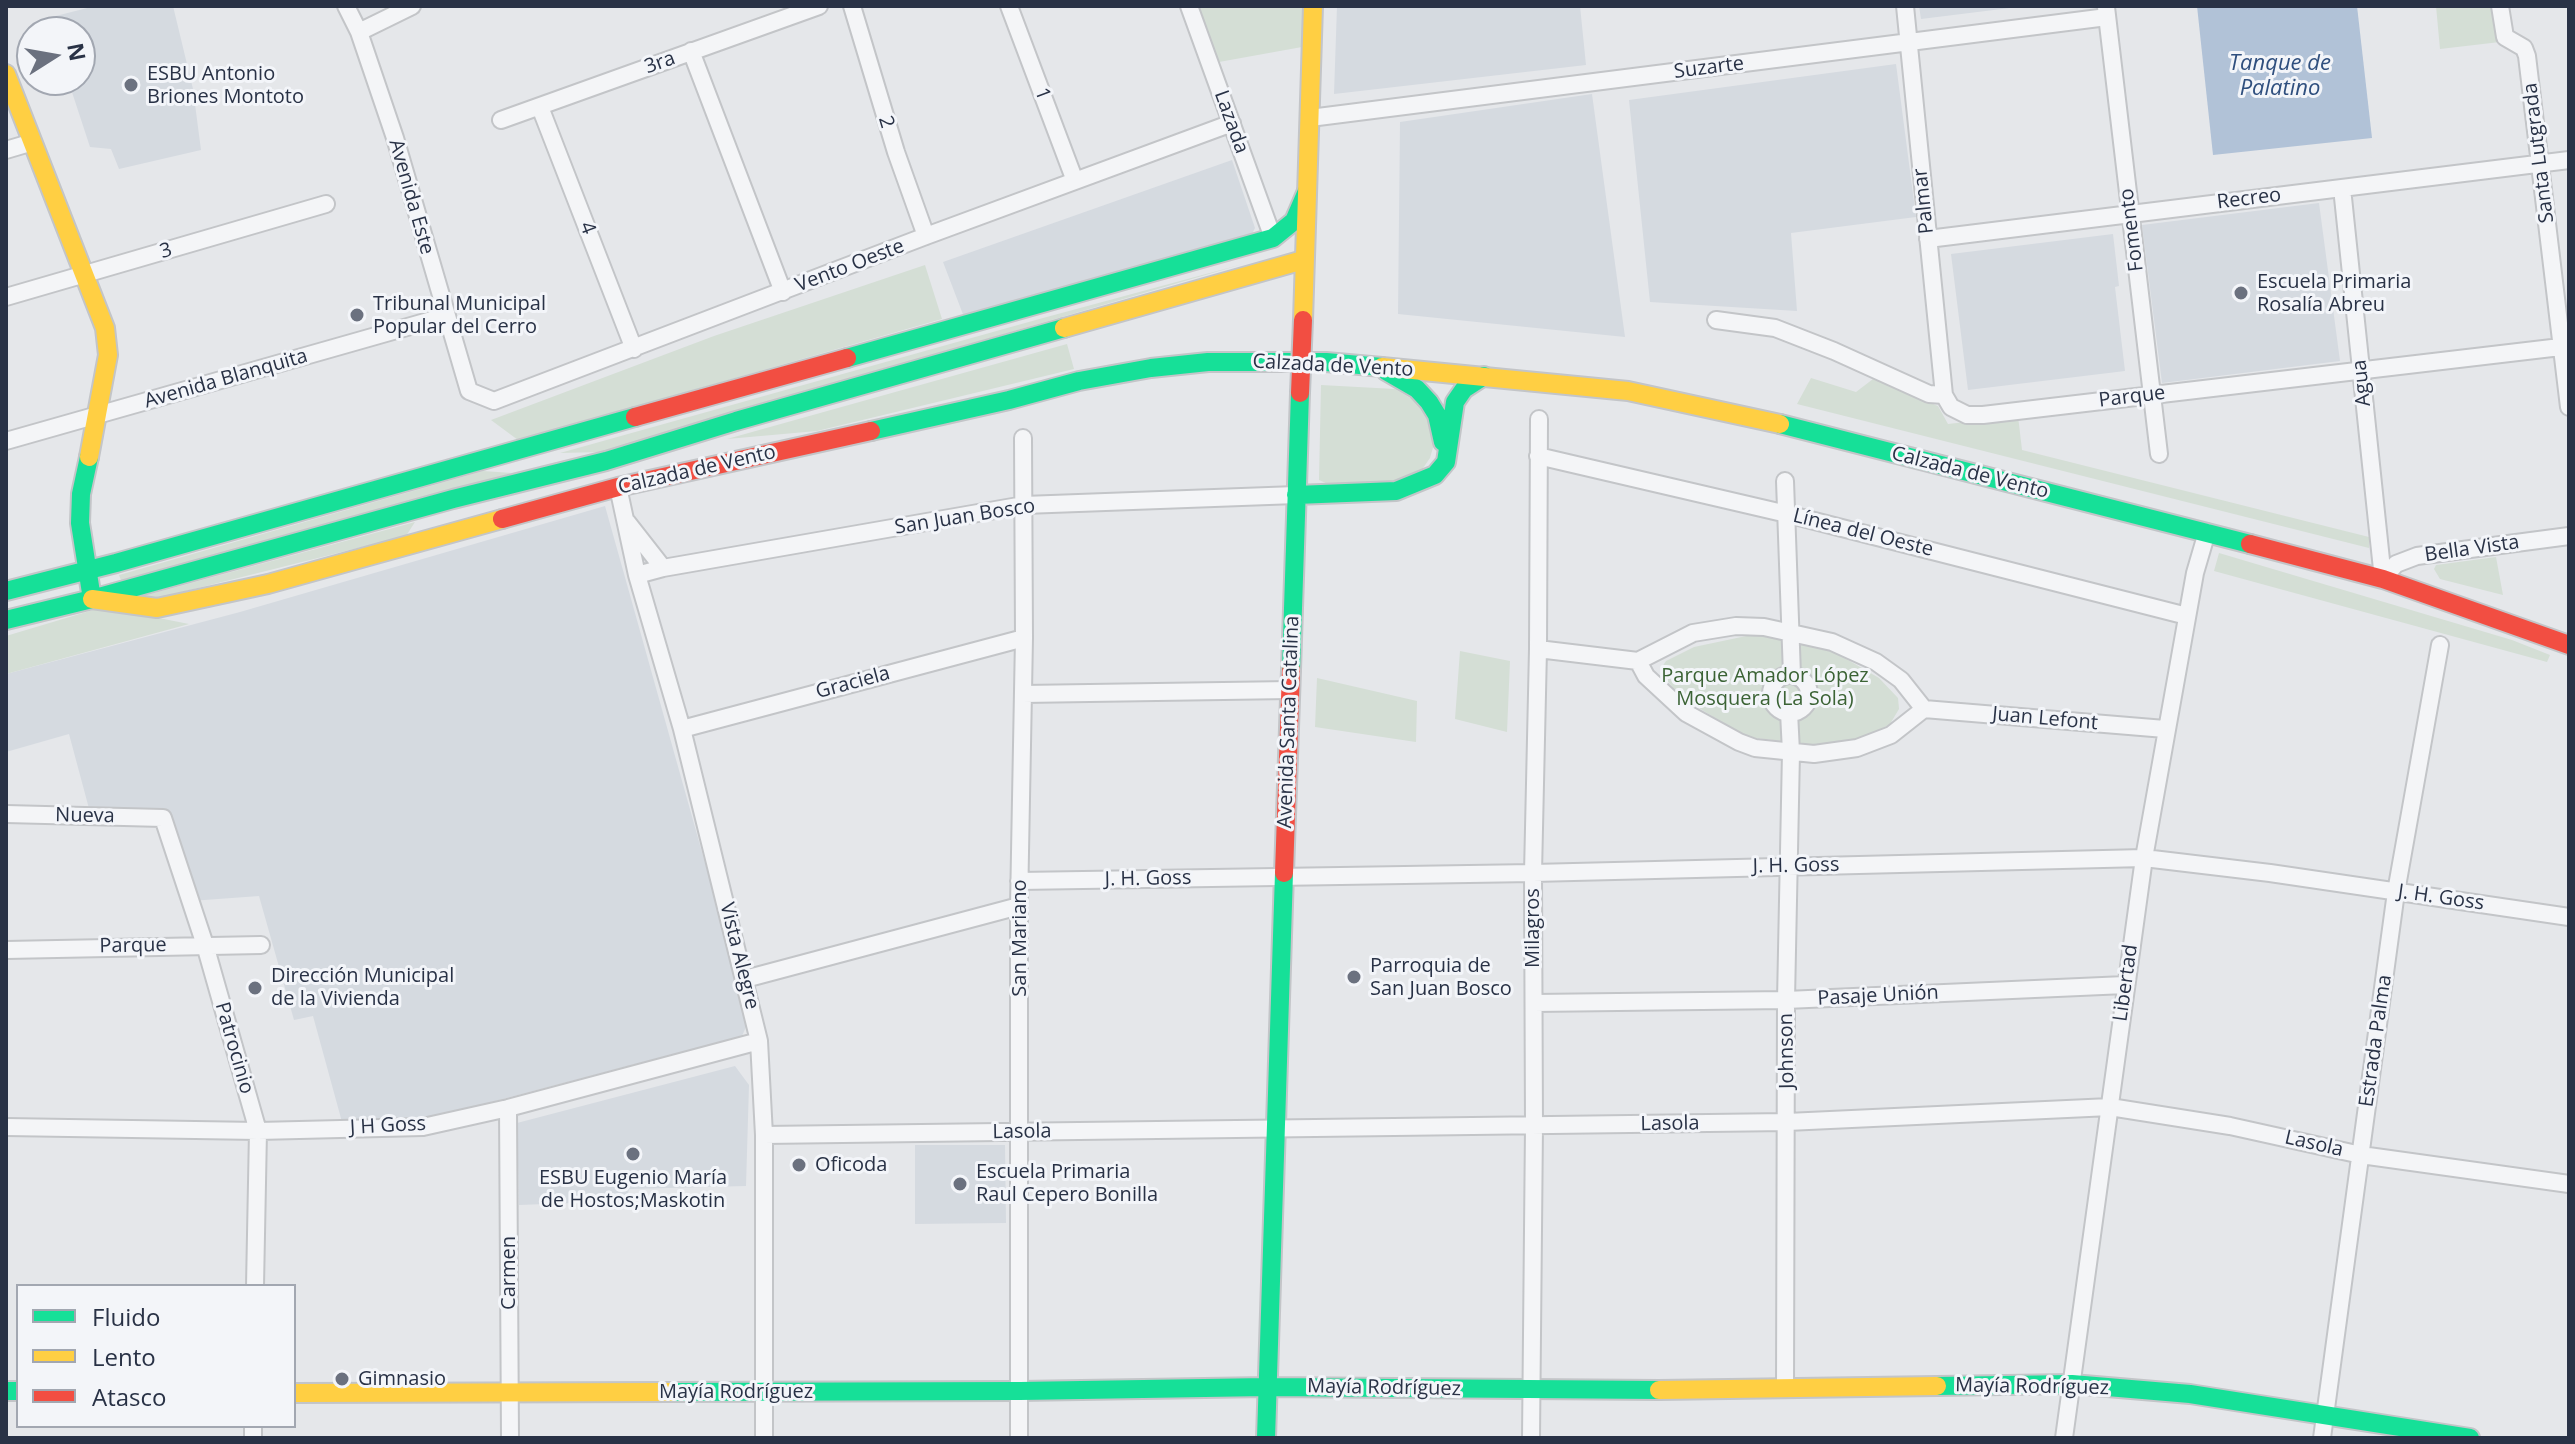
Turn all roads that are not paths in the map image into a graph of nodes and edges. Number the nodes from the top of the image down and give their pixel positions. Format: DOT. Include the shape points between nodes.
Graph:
graph roads {
  1 [pos="346,6"];
  2 [pos="412,6"];
  3 [pos="819,6"];
  4 [pos="852,6"];
  5 [pos="1009,6"];
  6 [pos="1189,6"];
  7 [pos="1313,6"];
  8 [pos="1905,6"];
  9 [pos="2500,6"];
  10 [pos="2106,11"];
  11 [pos="359,32"];
  12 [pos="1908,42"];
  13 [pos="691,51"];
  14 [pos="6,74"];
  15 [pos="540,107"];
  16 [pos="1310,118"];
  17 [pos="501,120"];
  18 [pos="1232,123"];
  19 [pos="33,142"];
  20 [pos="6,150"];
  21 [pos="2569,160"];
  22 [pos="2541,163"];
  23 [pos="1075,181"];
  24 [pos="2342,188"];
  25 [pos="1307,191"];
  26 [pos="326,204"];
  27 [pos="2131,214"];
  28 [pos="926,236"];
  29 [pos="1273,238"];
  30 [pos="1928,239"];
  31 [pos="1303,260"];
  32 [pos="85,275"];
  33 [pos="783,292"];
  34 [pos="6,297"];
  35 [pos="446,316"];
  36 [pos="1716,320"];
  37 [pos="2565,346"];
  38 [pos="634,349"];
  39 [pos="1375,366"];
  40 [pos="2361,370"];
  41 [pos="1484,376"];
  42 [pos="469,391"];
  43 [pos="1944,395"];
  44 [pos="2152,395"];
  45 [pos="2569,407"];
  46 [pos="96,415"];
  47 [pos="1539,419"];
  48 [pos="1023,438"];
  49 [pos="6,441"];
  50 [pos="812,445"];
  51 [pos="503,454"];
  52 [pos="2159,454"];
  53 [pos="1538,456"];
  54 [pos="606,461"];
  55 [pos="1785,481"];
  56 [pos="1417,484"];
  57 [pos="618,487"];
  58 [pos="1296,495"];
  59 [pos="1024,505"];
  60 [pos="1787,514"];
  61 [pos="623,516"];
  62 [pos="2207,532"];
  63 [pos="2569,536"];
  64 [pos="663,568"];
  65 [pos="86,570"];
  66 [pos="637,575"];
  67 [pos="2383,579"];
  68 [pos="6,591"];
  69 [pos="92,599"];
  70 [pos="2187,616"];
  71 [pos="6,620"];
  72 [pos="1791,632"];
  73 [pos="1024,638"];
  74 [pos="2440,645"];
  75 [pos="2569,645"];
  76 [pos="1538,649"];
  77 [pos="1638,661"];
  78 [pos="1792,675"];
  79 [pos="1290,690"];
  80 [pos="1023,694"];
  81 [pos="1924,709"];
  82 [pos="1789,712"];
  83 [pos="682,729"];
  84 [pos="2165,729"];
  85 [pos="1791,752"];
  86 [pos="6,814"];
  87 [pos="163,818"];
  88 [pos="2144,858"];
  89 [pos="1789,867"];
  90 [pos="1533,873"];
  91 [pos="1283,878"];
  92 [pos="1019,881"];
  93 [pos="2396,892"];
  94 [pos="1019,906"];
  95 [pos="2569,917"];
  96 [pos="205,945"];
  97 [pos="261,945"];
  98 [pos="6,950"];
  99 [pos="745,979"];
  100 [pos="2125,985"];
  101 [pos="1786,1000"];
  102 [pos="1534,1003"];
  103 [pos="759,1041"];
  104 [pos="2110,1107"];
  105 [pos="508,1108"];
  106 [pos="1787,1122"];
  107 [pos="1534,1126"];
  108 [pos="6,1127"];
  109 [pos="1275,1128"];
  110 [pos="258,1131"];
  111 [pos="1021,1133"];
  112 [pos="764,1135"];
  113 [pos="2361,1155"];
  114 [pos="2569,1184"];
  115 [pos="255,1284"];
  116 [pos="2072,1384"];
  117 [pos="1266,1387"];
  118 [pos="1785,1389"];
  119 [pos="1532,1390"];
  120 [pos="1020,1391"];
  121 [pos="510,1392"];
  122 [pos="764,1392"];
  123 [pos="296,1393"];
  124 [pos="2326,1415"];
  125 [pos="510,1438"];
  126 [pos="764,1438"];
  127 [pos="1019,1438"];
  128 [pos="1266,1438"];
  129 [pos="1531,1438"];
  130 [pos="2064,1438"];
  131 [pos="2322,1438"];
  132 [pos="2470,1438"];
  1 -- 11 [label="street, Avenida Este"];
  2 -- 11 [label="street"];
  3 -- 13 [label="street, 3ra"];
  4 -- 28 [label="street, 2"];
  5 -- 23 [label="street, 1"];
  6 -- 18 [label="street, Lazada"];
  7 -- 16 [label="main road, Avenida Santa Catalina"];
  8 -- 12 [label="street, Palmar"];
  9 -- 22 [label="street, Santa Lutgrada" via="2505,37 2524,48 2527,56"];
  10 -- 12 [label="street, Suzarte"];
  10 -- 27 [label="street, Fomento"];
  11 -- 35 [label="street, Avenida Este"];
  12 -- 16 [label="street, Suzarte"];
  12 -- 30 [label="street, Palmar"];
  13 -- 15 [label="street, 3ra"];
  13 -- 33 [label="street"];
  14 -- 19 [label="main road"];
  15 -- 17 [label="street, 3ra"];
  15 -- 38 [label="street, 4"];
  16 -- 25 [label="main road, Avenida Santa Catalina"];
  18 -- 23 [label="street, Vento Oeste"];
  18 -- 29 [label="street, Lazada"];
  19 -- 20 [label="street"];
  19 -- 32 [label="main road"];
  21 -- 22 [label="street, Recreo"];
  22 -- 24 [label="street, Recreo"];
  22 -- 37 [label="street, Santa Lutgrada"];
  23 -- 28 [label="street, Vento Oeste"];
  24 -- 27 [label="street, Recreo"];
  24 -- 40 [label="street, Agua"];
  25 -- 29 [label="main road" via="1294,221"];
  25 -- 31 [label="main road, Avenida Santa Catalina"];
  26 -- 32 [label="street, 3"];
  27 -- 30 [label="street, Recreo"];
  27 -- 44 [label="street, Fomento"];
  28 -- 33 [label="street, Vento Oeste"];
  29 -- 31 [label="main road" via="1296,248"];
  29 -- 51 [label="main road"];
  30 -- 43 [label="street, Palmar"];
  31 -- 54 [label="main road, Calzada de Vento"];
  31 -- 58 [label="main road, Avenida Santa Catalina, bridge"];
  32 -- 34 [label="street, 3"];
  32 -- 46 [label="main road" via="105,328 108,355"];
  33 -- 38 [label="street, Vento Oeste"];
  35 -- 42 [label="street, Avenida Este"];
  35 -- 46 [label="street, Avenida Blanquita"];
  36 -- 43 [label="street, Parque" via="1775,328 1929,394"];
  37 -- 40 [label="street, Parque"];
  37 -- 45 [label="street, Santa Lutgrada"];
  38 -- 42 [label="street, Vento Oeste" via="494,401"];
  39 -- 41 [label="main road, Calzada de Vento"];
  39 -- 50 [label="main road, Calzada de Vento" via="1224,362 1151,368"];
  39 -- 56 [label="main road" via="1417,389 1437,415 1442,454"];
  40 -- 44 [label="street, Parque"];
  40 -- 67 [label="street, Agua"];
  41 -- 56 [label="main road" via="1455,402 1446,462"];
  41 -- 62 [label="main road, Calzada de Vento" via="1628,391 1731,412"];
  43 -- 44 [label="street, Parque" via="1951,407 1967,415"];
  44 -- 52 [label="street, Fomento"];
  46 -- 49 [label="street, Avenida Blanquita"];
  46 -- 65 [label="main road" via="81,494"];
  47 -- 53 [label="street, Milagros"];
  48 -- 59 [label="street, San Mariano"];
  50 -- 54 [label="main road" via="681,460"];
  50 -- 57 [label="main road, Calzada de Vento"];
  51 -- 54 [label="main road"];
  51 -- 65 [label="main road"];
  53 -- 60 [label="street, Línea del Oeste"];
  53 -- 76 [label="street, Milagros"];
  54 -- 69 [label="main road, Calzada de Vento"];
  55 -- 60 [label="street"];
  56 -- 58 [label="main road" via="1396,491"];
  57 -- 61 [label="street, Vista Alegre"];
  57 -- 69 [label="main road, Calzada de Vento" via="268,584 157,608"];
  58 -- 59 [label="street, San Juan Bosco"];
  58 -- 79 [label="main road, Avenida Santa Catalina"];
  59 -- 64 [label="street, San Juan Bosco"];
  59 -- 73 [label="street, San Mariano"];
  60 -- 70 [label="street, Línea del Oeste"];
  60 -- 72 [label="street"];
  61 -- 64 [label="street"];
  61 -- 66 [label="street, Vista Alegre"];
  62 -- 67 [label="main road, Calzada de Vento"];
  62 -- 70 [label="street, Libertad"];
  63 -- 67 [label="street, Bella Vista" via="2417,556 2396,564"];
  64 -- 66 [label="street, San Juan Bosco"];
  65 -- 68 [label="main road"];
  65 -- 69 [label="main road"];
  66 -- 83 [label="street, Vista Alegre"];
  67 -- 75 [label="main road, Calzada de Vento"];
  69 -- 71 [label="main road, Calzada de Vento"];
  70 -- 84 [label="street, Libertad"];
  72 -- 77 [label="street" via="1713,629 1693,633"];
  72 -- 78 [label="street"];
  72 -- 81 [label="street" via="1832,642 1876,662 1901,680"];
  73 -- 80 [label="street, San Mariano"];
  73 -- 83 [label="street, Graciela"];
  74 -- 93 [label="street, Estrada Palma"];
  76 -- 77 [label="street"];
  76 -- 90 [label="street, Milagros"];
  77 -- 85 [label="street" via="1664,693 1711,728 1755,748"];
  78 -- 82 [label="street" via="1803,680 1809,697 1803,708"];
  78 -- 82 [label="street, Johnson" via="1780,678 1772,694 1780,710"];
  79 -- 80 [label="street"];
  79 -- 91 [label="main road, Avenida Santa Catalina"];
  80 -- 92 [label="street, San Mariano"];
  81 -- 84 [label="street, Juan Lefont"];
  81 -- 85 [label="street" via="1891,735 1857,748"];
  82 -- 85 [label="street, Johnson"];
  83 -- 99 [label="street, Vista Alegre"];
  84 -- 88 [label="street, Libertad"];
  85 -- 89 [label="street, Johnson"];
  86 -- 87 [label="street, Nueva"];
  87 -- 96 [label="street, Patrocinio"];
  88 -- 89 [label="street, J. H. Goss"];
  88 -- 93 [label="street, J. H. Goss"];
  88 -- 100 [label="street, Libertad"];
  89 -- 90 [label="street, J. H. Goss"];
  89 -- 101 [label="street, Johnson"];
  90 -- 91 [label="street, J. H. Goss"];
  90 -- 102 [label="street, Milagros"];
  91 -- 92 [label="street, J. H. Goss"];
  91 -- 109 [label="main road, Avenida Santa Catalina"];
  92 -- 94 [label="street, San Mariano"];
  93 -- 95 [label="street, J. H. Goss"];
  93 -- 113 [label="street, Estrada Palma"];
  94 -- 99 [label="street"];
  94 -- 111 [label="street, San Mariano"];
  96 -- 97 [label="street, Parque"];
  96 -- 98 [label="street, Parque"];
  96 -- 110 [label="street, Patrocinio"];
  99 -- 103 [label="street, Vista Alegre"];
  100 -- 101 [label="street, Pasaje Unión"];
  100 -- 104 [label="street, Libertad"];
  101 -- 102 [label="street, Pasaje Unión"];
  101 -- 106 [label="street, Johnson"];
  102 -- 107 [label="street, Milagros"];
  103 -- 105 [label="street, J H Goss"];
  103 -- 112 [label="street, Vista Alegre"];
  104 -- 106 [label="street, Lasola"];
  104 -- 113 [label="street, Lasola"];
  104 -- 116 [label="street, Libertad"];
  105 -- 110 [label="street, J H Goss" via="423,1127"];
  105 -- 121 [label="street, Carmen"];
  106 -- 107 [label="street, Lasola"];
  106 -- 118 [label="street, Johnson"];
  107 -- 109 [label="street, Lasola"];
  107 -- 119 [label="street, Milagros"];
  108 -- 110 [label="street, J H Goss"];
  109 -- 111 [label="street, Lasola"];
  109 -- 117 [label="main road, Avenida Santa Catalina"];
  110 -- 115 [label="street, Patrocinio"];
  111 -- 112 [label="street, Lasola"];
  111 -- 120 [label="street, San Mariano"];
  112 -- 122 [label="street, Vista Alegre"];
  113 -- 114 [label="street, Lasola"];
  113 -- 124 [label="street, Estrada Palma"];
  116 -- 118 [label="main road, Mayía Rodríguez"];
  116 -- 124 [label="main road, Mayía Rodríguez" via="2190,1394"];
  116 -- 130 [label="street, Libertad"];
  117 -- 119 [label="main road, Mayía Rodríguez"];
  117 -- 120 [label="main road, Mayía Rodríguez"];
  117 -- 128 [label="main road, Avenida Santa Catalina"];
  118 -- 119 [label="main road, Mayía Rodríguez"];
  119 -- 129 [label="street, Milagros"];
  120 -- 122 [label="main road, Mayía Rodríguez"];
  120 -- 127 [label="street, San Mariano"];
  121 -- 122 [label="main road, Mayía Rodríguez"];
  121 -- 123 [label="main road, Mayía Rodríguez"];
  121 -- 125 [label="street, Carmen"];
  122 -- 126 [label="street, Vista Alegre"];
  124 -- 131 [label="street, Estrada Palma"];
  124 -- 132 [label="main road, Mayía Rodríguez"];
}
